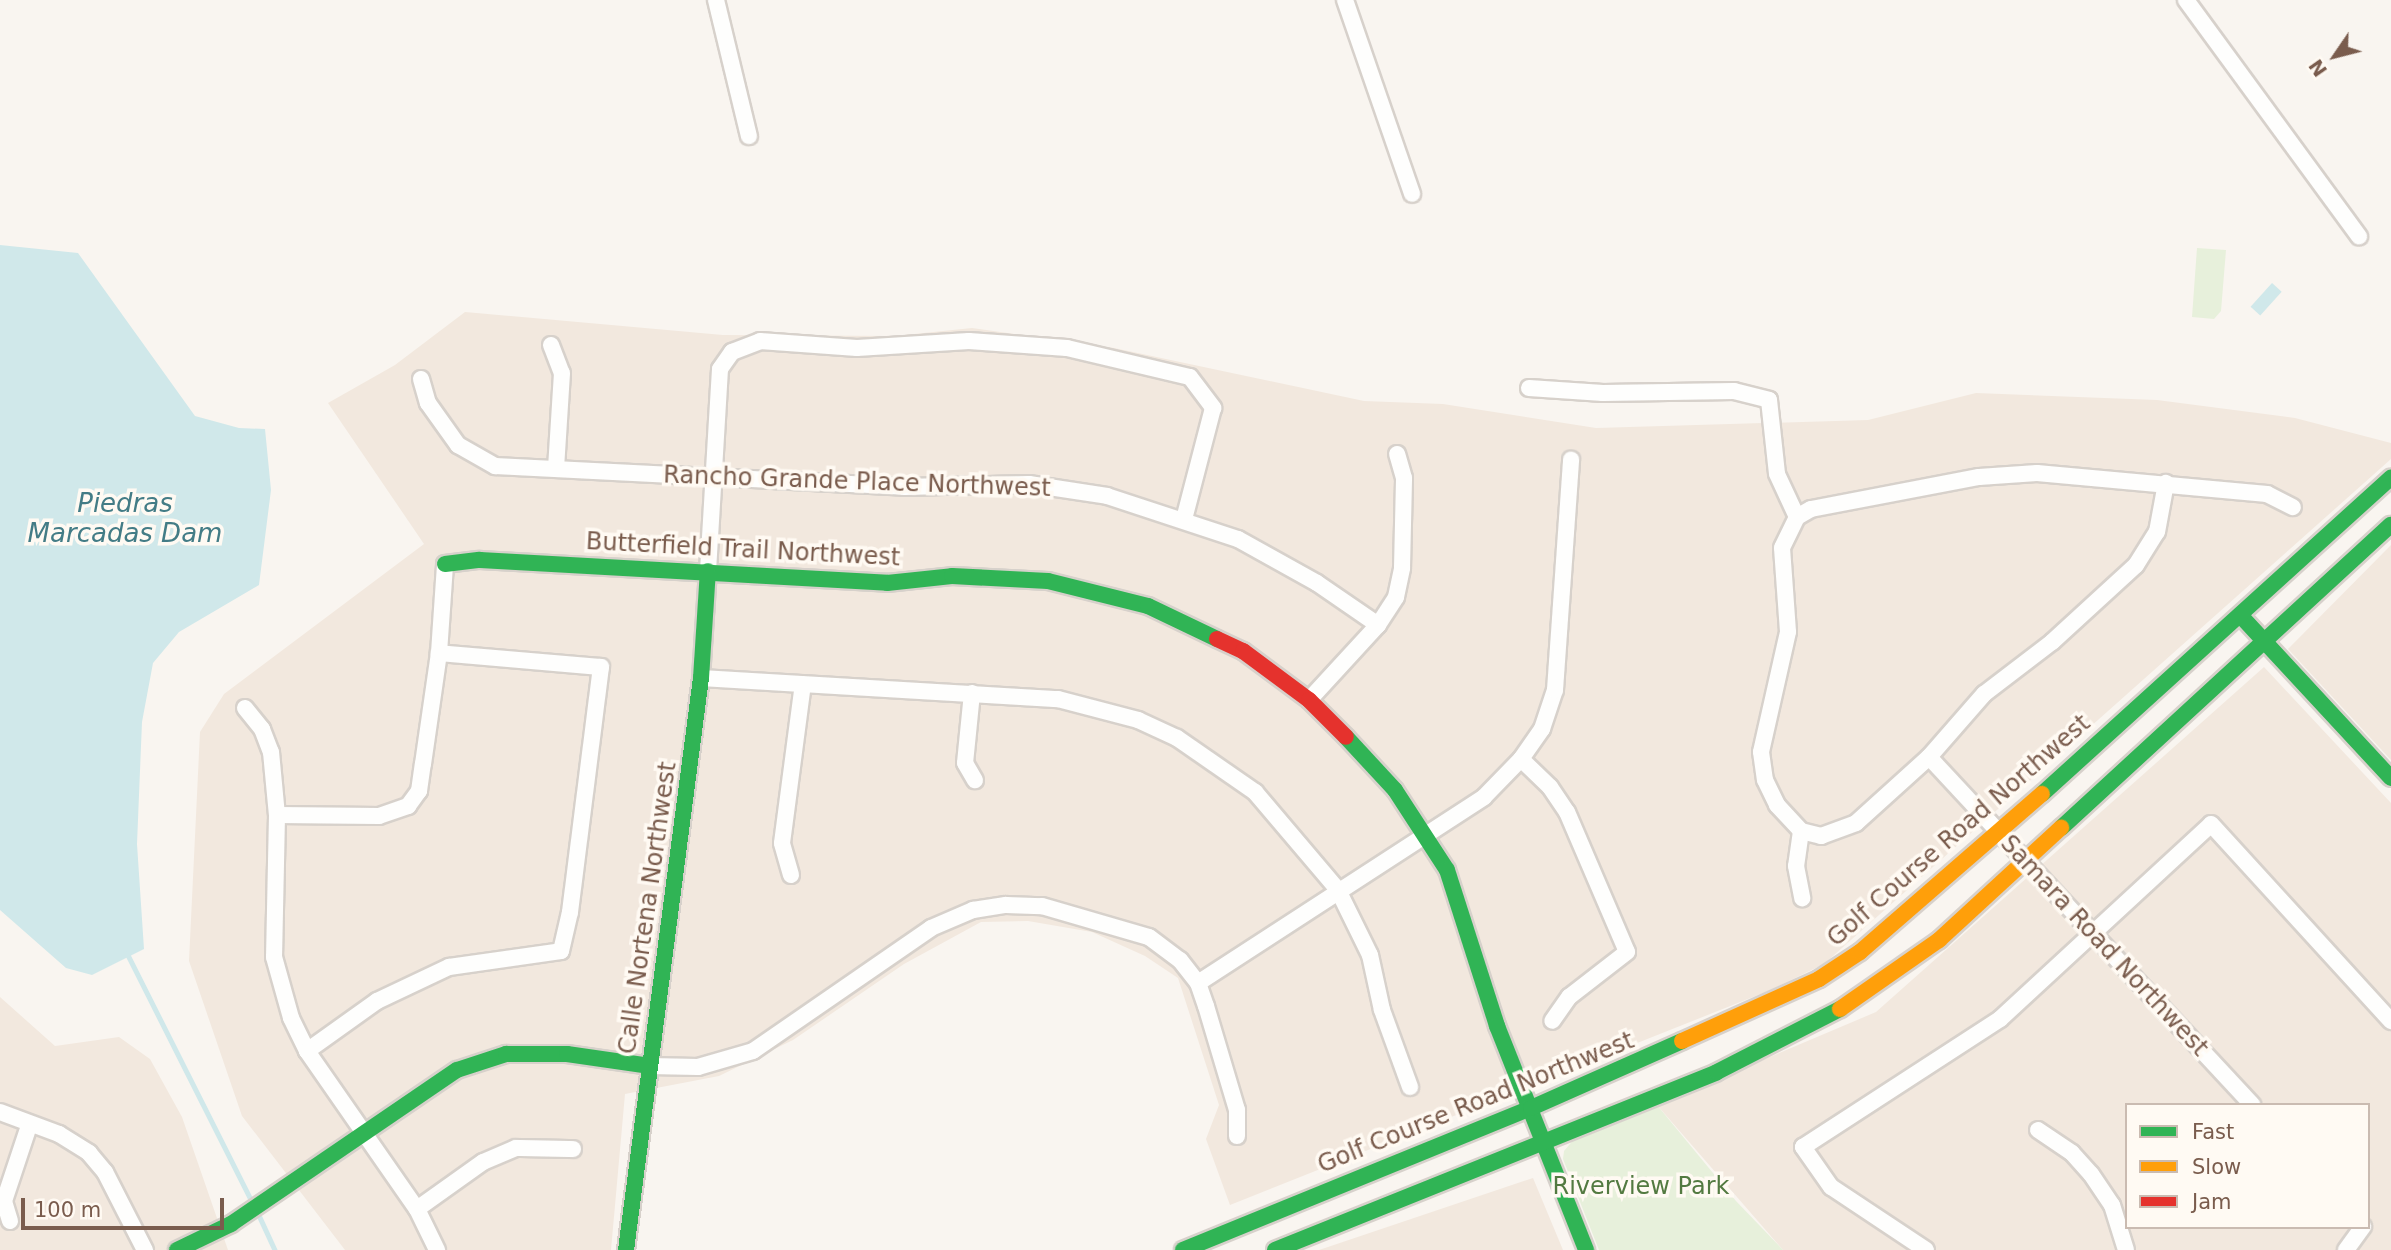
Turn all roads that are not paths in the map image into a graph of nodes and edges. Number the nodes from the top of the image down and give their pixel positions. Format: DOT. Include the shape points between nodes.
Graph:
graph roads {
  1 [pos="716,0"];
  2 [pos="1345,0"];
  3 [pos="2186,0"];
  4 [pos="750,136"];
  5 [pos="1412,194"];
  6 [pos="2359,236"];
  7 [pos="551,345"];
  8 [pos="421,379"];
  9 [pos="1529,388"];
  10 [pos="1397,454"];
  11 [pos="1570,460"];
  12 [pos="556,469"];
  13 [pos="2391,477"];
  14 [pos="712,479"];
  15 [pos="2166,483"];
  16 [pos="2294,507"];
  17 [pos="1797,517"];
  18 [pos="1184,519"];
  19 [pos="2391,525"];
  20 [pos="708,571"];
  21 [pos="2240,615"];
  22 [pos="1378,625"];
  23 [pos="2264,641"];
  24 [pos="439,653"];
  25 [pos="701,678"];
  26 [pos="803,684"];
  27 [pos="972,693"];
  28 [pos="1309,700"];
  29 [pos="245,708"];
  30 [pos="1929,757"];
  31 [pos="1521,759"];
  32 [pos="2391,778"];
  33 [pos="975,780"];
  34 [pos="277,815"];
  35 [pos="1801,831"];
  36 [pos="1998,833"];
  37 [pos="1425,835"];
  38 [pos="2024,863"];
  39 [pos="791,875"];
  40 [pos="1338,890"];
  41 [pos="1802,898"];
  42 [pos="2091,934"];
  43 [pos="1198,983"];
  44 [pos="1552,1021"];
  45 [pos="2391,1021"];
  46 [pos="307,1051"];
  47 [pos="650,1066"];
  48 [pos="1410,1087"];
  49 [pos="2250,1103"];
  50 [pos="1531,1108"];
  51 [pos="0,1112"];
  52 [pos="29,1126"];
  53 [pos="2038,1130"];
  54 [pos="363,1132"];
  55 [pos="1237,1136"];
  56 [pos="1543,1141"];
  57 [pos="573,1149"];
  58 [pos="417,1209"];
  59 [pos="10,1222"];
  60 [pos="2362,1229"];
  61 [pos="145,1250"];
  62 [pos="177,1250"];
  63 [pos="438,1250"];
  64 [pos="626,1250"];
  65 [pos="1183,1250"];
  66 [pos="1275,1250"];
  67 [pos="1587,1250"];
  68 [pos="1926,1250"];
  69 [pos="2126,1250"];
  70 [pos="2346,1250"];
  1 -- 4 [label="street"];
  2 -- 5 [label="street"];
  3 -- 6 [label="street"];
  7 -- 12 [label="street" via="562,373"];
  8 -- 12 [label="street, Rancho Grande Place Northwest" via="428,403 458,445 479,461"];
  9 -- 17 [label="street" via="1603,393 1734,391 1769,400 1777,474"];
  10 -- 22 [label="street" via="1405,478 1402,568 1396,597"];
  11 -- 31 [label="street" via="1555,691 1542,729"];
  12 -- 14 [label="street, Rancho Grande Place Northwest"];
  13 -- 21 [label="street, Golf Course Road Northwest"];
  14 -- 18 [label="street, Rancho Grande Place Northwest" via="904,487 1029,484 1107,496"];
  14 -- 18 [label="street" via="720,369 732,352 760,341 857,348 969,341 1067,348 1173,370 1190,377 1204,391 1213,408 1212,426"];
  14 -- 20 [label="street"];
  15 -- 16 [label="street" via="2267,494"];
  15 -- 17 [label="street" via="2008,474 1811,509"];
  15 -- 30 [label="street" via="2157,532 2136,565 2052,642 1984,694"];
  17 -- 35 [label="street" via="1782,548 1788,632 1761,752 1765,780 1777,805"];
  18 -- 22 [label="street, Rancho Grande Place Northwest" via="1277,559"];
  19 -- 23 [label="street"];
  20 -- 24 [label="street, Butterfield Trail Northwest" via="480,560 445,564"];
  20 -- 25 [label="street, Calle Nortena Northwest"];
  20 -- 28 [label="street, Butterfield Trail Northwest" via="887,583 990,576 1097,591 1148,606 1219,638"];
  21 -- 23 [label="street"];
  21 -- 36 [label="street, Golf Course Road Northwest"];
  22 -- 28 [label="street"];
  23 -- 32 [label="street"];
  23 -- 38 [label="street"];
  24 -- 34 [label="street" via="418,791 408,806 379,816"];
  24 -- 46 [label="street" via="601,667 561,951 449,967 377,1002"];
  25 -- 26 [label="street"];
  25 -- 47 [label="street, Calle Nortena Northwest"];
  26 -- 27 [label="street"];
  26 -- 39 [label="street" via="782,843"];
  27 -- 33 [label="street" via="965,763"];
  27 -- 40 [label="street" via="1096,706 1177,738 1255,792 1292,830"];
  28 -- 37 [label="street, Butterfield Trail Northwest" via="1395,790"];
  29 -- 34 [label="street" via="262,729 271,752"];
  30 -- 35 [label="street" via="1856,823 1821,836"];
  30 -- 36 [label="street, Samara Road Northwest"];
  31 -- 37 [label="street" via="1484,797"];
  31 -- 44 [label="street" via="1567,812 1627,952 1569,997"];
  34 -- 46 [label="street" via="274,957 291,1018"];
  35 -- 41 [label="street" via="1796,866"];
  36 -- 38 [label="street, Samara Road Northwest"];
  36 -- 50 [label="street, Golf Course Road Northwest" via="1860,952 1819,979"];
  37 -- 40 [label="street"];
  37 -- 50 [label="street, Butterfield Trail Northwest" via="1447,870 1497,1026"];
  38 -- 42 [label="street, Samara Road Northwest"];
  38 -- 56 [label="street" via="1939,940 1836,1012 1717,1072"];
  40 -- 43 [label="street"];
  40 -- 48 [label="street" via="1370,956 1382,1010"];
  42 -- 45 [label="street" via="2211,824"];
  42 -- 49 [label="street, Samara Road Northwest"];
  42 -- 68 [label="street" via="2000,1019 1803,1147 1831,1187"];
  43 -- 47 [label="street" via="1180,960 1149,937 1042,906 1006,905 973,910 921,933 753,1051 698,1067"];
  43 -- 55 [label="street" via="1237,1111"];
  46 -- 54 [label="street"];
  47 -- 54 [label="street" via="566,1054 506,1054 457,1070"];
  47 -- 64 [label="street, Calle Nortena Northwest"];
  50 -- 56 [label="street, Butterfield Trail Northwest"];
  50 -- 65 [label="street, Golf Course Road Northwest"];
  51 -- 52 [label="street"];
  52 -- 59 [label="street" via="4,1201"];
  52 -- 61 [label="street" via="59,1134 89,1153 105,1172"];
  53 -- 69 [label="street" via="2072,1153 2091,1174 2112,1205"];
  54 -- 58 [label="street"];
  54 -- 62 [label="street" via="231,1224"];
  56 -- 66 [label="street"];
  56 -- 67 [label="street, Butterfield Trail Northwest"];
  57 -- 58 [label="street" via="516,1148 483,1162"];
  58 -- 63 [label="street"];
  60 -- 70 [label="street"];
}
